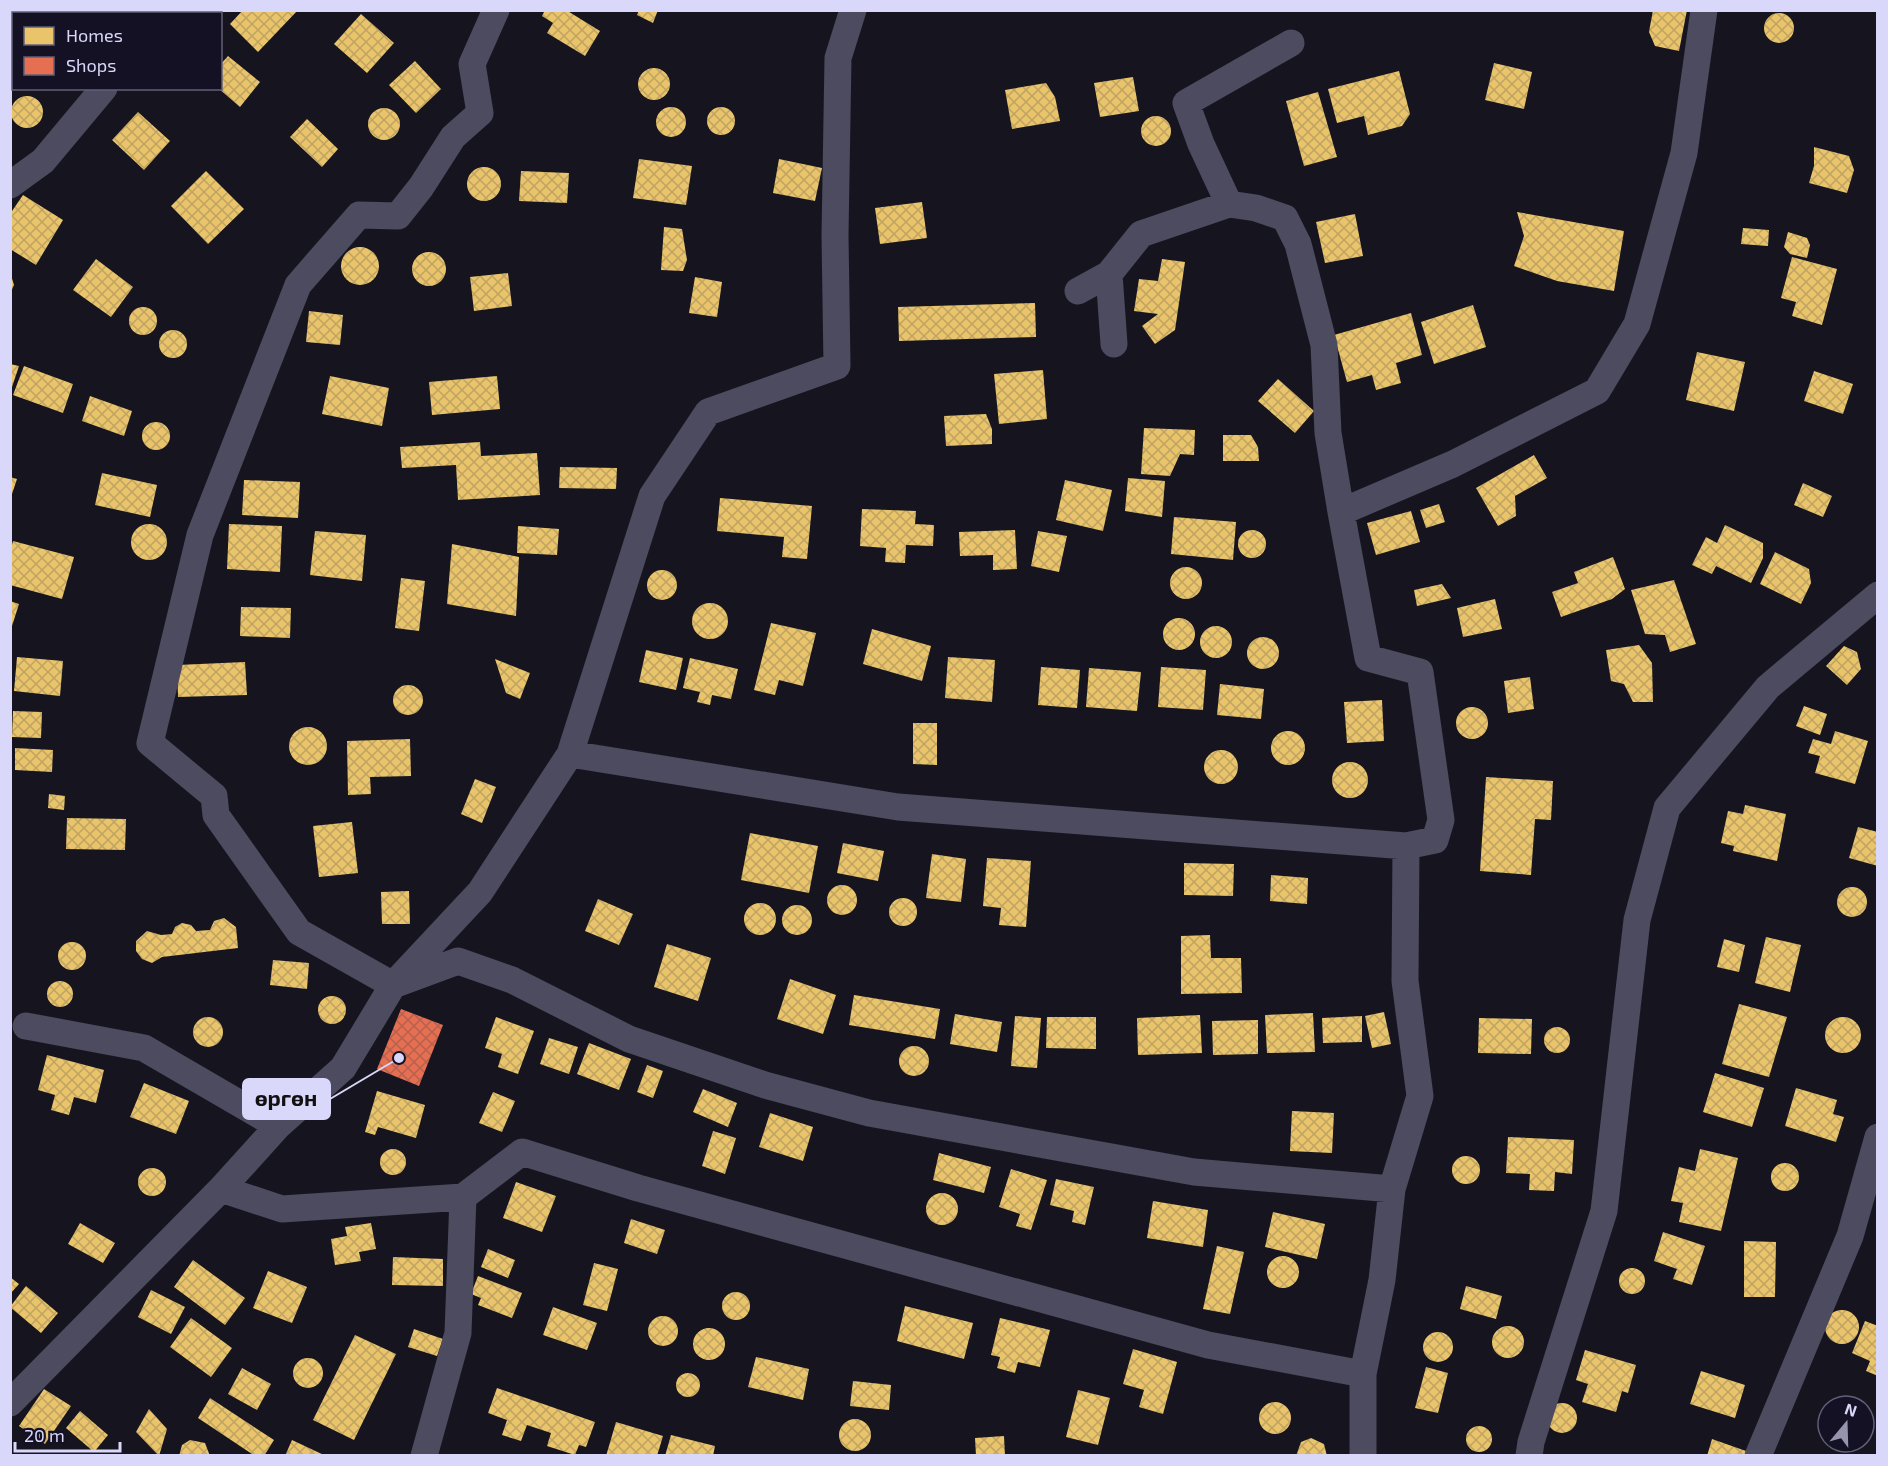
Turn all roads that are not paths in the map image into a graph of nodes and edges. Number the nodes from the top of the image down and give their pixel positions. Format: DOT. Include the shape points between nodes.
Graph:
graph roads {
  1 [pos="496,10"];
  2 [pos="853,10"];
  3 [pos="1704,10"];
  4 [pos="1291,43"];
  5 [pos="102,90"];
  6 [pos="10,185"];
  7 [pos="1229,204"];
  8 [pos="1109,274"];
  9 [pos="1078,291"];
  10 [pos="1114,344"];
  11 [pos="1341,512"];
  12 [pos="1878,595"];
  13 [pos="570,754"];
  14 [pos="1406,846"];
  15 [pos="393,986"];
  16 [pos="26,1026"];
  17 [pos="278,1126"];
  18 [pos="1876,1148"];
  19 [pos="220,1189"];
  20 [pos="1392,1189"];
  21 [pos="463,1197"];
  22 [pos="1363,1374"];
  23 [pos="10,1403"];
  24 [pos="424,1455"];
  25 [pos="1363,1455"];
  26 [pos="1529,1455"];
  27 [pos="1761,1455"];
  1 -- 15 [label="street" via="472,64 480,113 453,137 398,216 359,215 298,285 200,535 150,743 214,796 216,815 299,932"];
  2 -- 13 [label="street" via="838,58 837,366 708,411 652,496"];
  3 -- 11 [label="street" via="1684,153 1637,324 1597,391 1453,464"];
  4 -- 7 [label="street" via="1186,103"];
  5 -- 6 [label="street" via="43,160"];
  7 -- 8 [label="street" via="1141,234"];
  7 -- 11 [label="street" via="1285,218 1298,244 1324,345 1328,433"];
  8 -- 9 [label="street"];
  8 -- 10 [label="street"];
  11 -- 14 [label="street" via="1368,658 1420,672 1441,820 1435,840"];
  12 -- 26 [label="street" via="1768,687 1667,808 1637,920 1604,1211"];
  13 -- 14 [label="street" via="898,807"];
  13 -- 15 [label="street" via="480,892"];
  14 -- 20 [label="street" via="1405,981 1420,1096"];
  15 -- 17 [label="street" via="343,1068"];
  15 -- 20 [label="street" via="458,961 512,980 629,1039 765,1085 869,1113 1194,1172"];
  16 -- 17 [label="street" via="144,1048"];
  17 -- 19 [label="street"];
  18 -- 27 [label="street" via="1850,1236"];
  19 -- 21 [label="street" via="282,1209"];
  19 -- 23 [label="street"];
  20 -- 22 [label="street" via="1382,1280"];
  21 -- 22 [label="street" via="522,1152 638,1188 1208,1345"];
  21 -- 24 [label="street" via="458,1333"];
  22 -- 25 [label="street"];
}
